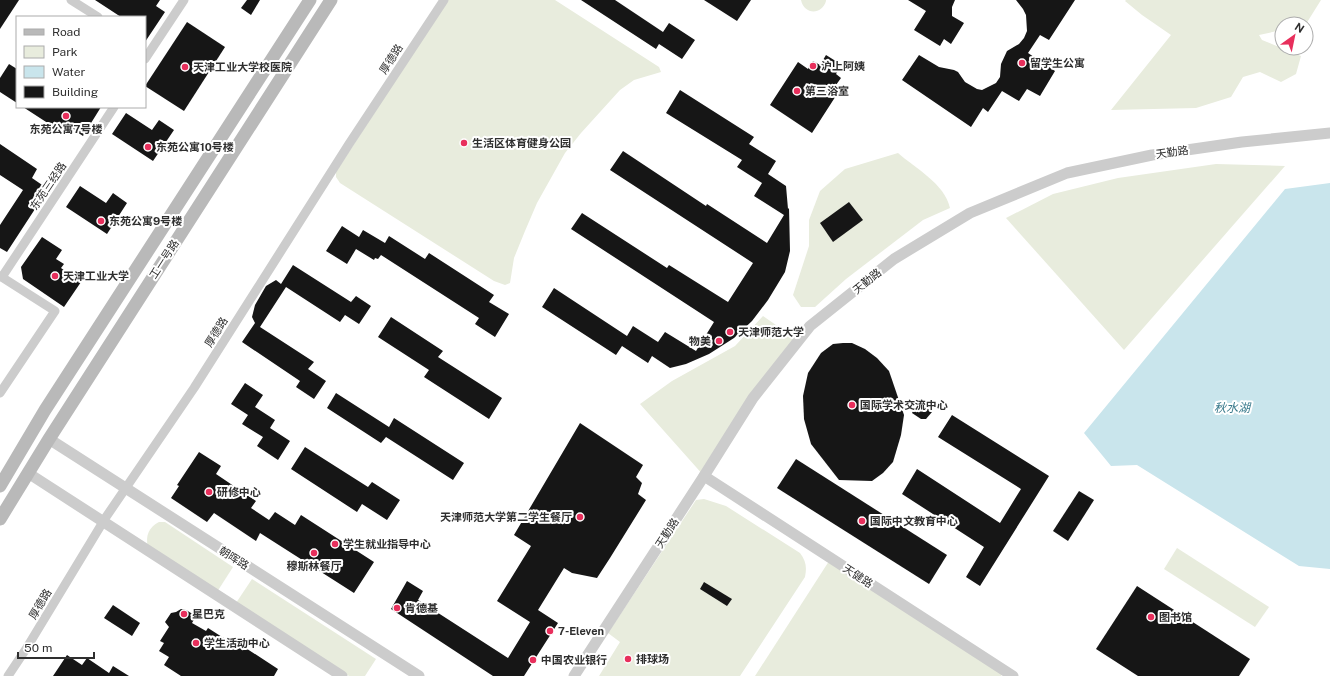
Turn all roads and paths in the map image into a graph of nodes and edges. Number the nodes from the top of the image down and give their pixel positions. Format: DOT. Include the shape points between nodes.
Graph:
graph roads {
  1 [pos="71,0"];
  2 [pos="184,0"];
  3 [pos="310,0"];
  4 [pos="444,0"];
  5 [pos="326,2"];
  6 [pos="96,16"];
  7 [pos="148,49"];
  8 [pos="113,108"];
  9 [pos="1330,134"];
  10 [pos="1,277"];
  11 [pos="0,394"];
  12 [pos="49,439"];
  13 [pos="28,473"];
  14 [pos="704,476"];
  15 [pos="0,486"];
  16 [pos="125,489"];
  17 [pos="0,520"];
  18 [pos="103,522"];
  19 [pos="8,676"];
  20 [pos="342,676"];
  21 [pos="419,676"];
  22 [pos="574,676"];
  23 [pos="1013,676"];
  1 -- 6 [label="street"];
  2 -- 7 [label="street"];
  3 -- 15 [label="main road, 工一号路" via="50,403"];
  4 -- 16 [label="street, 厚德路" via="194,388"];
  5 -- 12 [label="main road, 工一号路"];
  8 -- 10 [label="street, 东苑三经路"];
  9 -- 14 [label="street, 天勤路" via="1242,142 1152,155 1067,173 970,213 894,259 810,326 753,398"];
  10 -- 11 [label="street" via="55,311"];
  12 -- 13 [label="main road, 工一号路"];
  12 -- 16 [label="street, 朝晖路"];
  13 -- 17 [label="main road, 工一号路"];
  13 -- 18 [label="street"];
  14 -- 22 [label="street, 天勤路"];
  14 -- 23 [label="street, 天健路"];
  16 -- 18 [label="street, 厚德路"];
  16 -- 21 [label="street, 朝晖路"];
  18 -- 19 [label="street, 厚德路"];
  18 -- 20 [label="street"];
}
